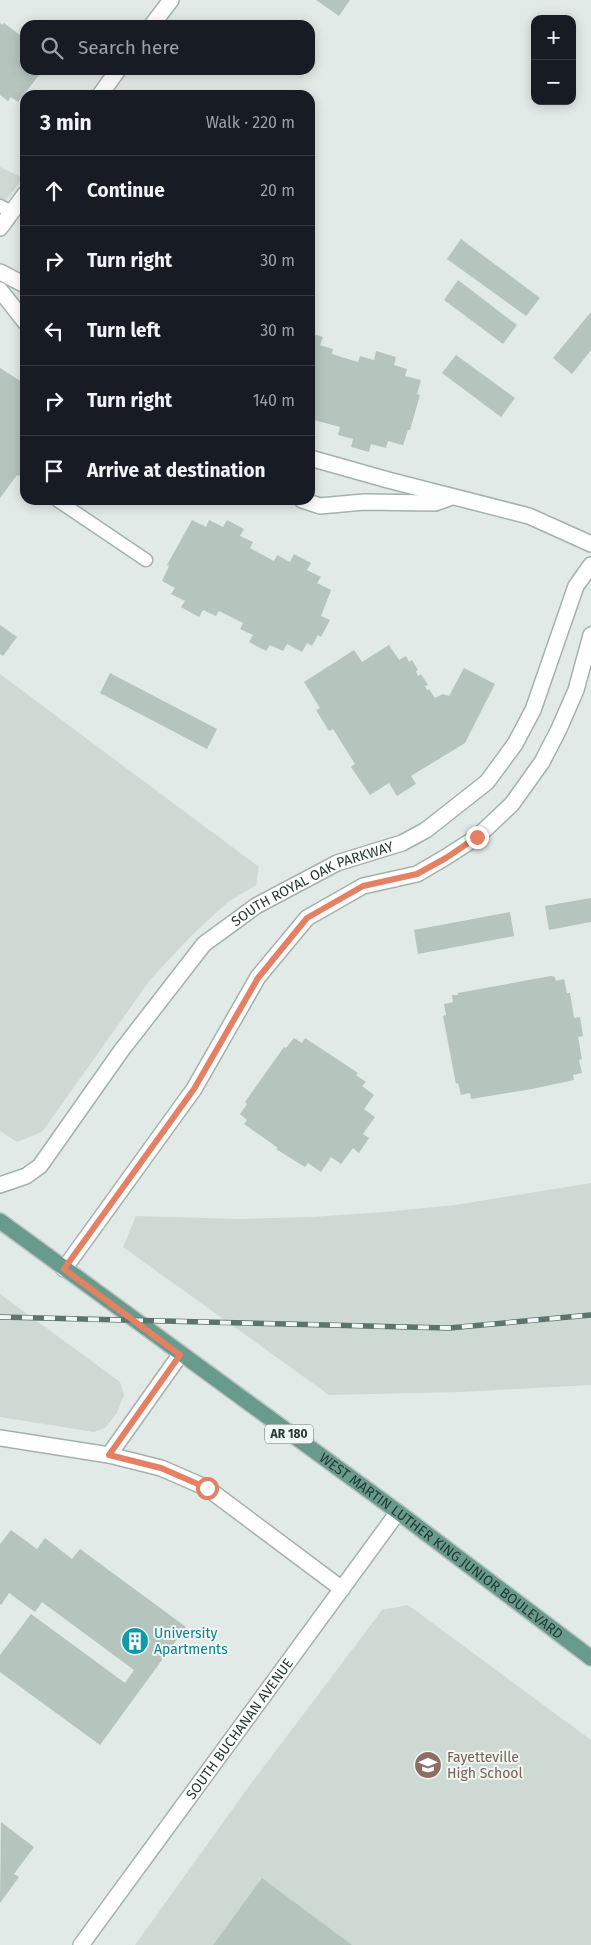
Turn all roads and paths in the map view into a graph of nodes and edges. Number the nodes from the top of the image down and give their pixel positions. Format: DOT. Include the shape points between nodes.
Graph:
graph roads {
  1 [pos="171,0"];
  2 [pos="156,20"];
  3 [pos="114,75"];
  4 [pos="104,90"];
  5 [pos="20,198"];
  6 [pos="6,209"];
  7 [pos="0,228"];
  8 [pos="0,272"];
  9 [pos="20,282"];
  10 [pos="0,290"];
  11 [pos="20,316"];
  12 [pos="315,459"];
  13 [pos="453,497"];
  14 [pos="315,504"];
  15 [pos="65,505"];
  16 [pos="591,544"];
  17 [pos="146,560"];
  18 [pos="591,565"];
  19 [pos="591,635"];
  20 [pos="0,1185"];
  21 [pos="0,1221"];
  22 [pos="64,1269"];
  23 [pos="180,1355"];
  24 [pos="0,1438"];
  25 [pos="109,1455"];
  26 [pos="398,1512"];
  27 [pos="342,1589"];
  28 [pos="591,1658"];
  29 [pos="81,1945"];
  1 -- 2 [label="street"];
  3 -- 4 [label="street"];
  5 -- 6 [label="street"];
  6 -- 7 [label="street"];
  8 -- 9 [label="street"];
  10 -- 11 [label="street"];
  12 -- 13 [label="street"];
  13 -- 14 [label="street" via="435,503"];
  13 -- 16 [label="street" via="529,516"];
  15 -- 17 [label="lane"];
  18 -- 20 [label="street, SOUTH ROYAL OAK PARKWAY" via="576,586 533,710 515,744 487,782 426,830 402,844 337,863 256,906 204,944 121,1051 43,1162 26,1176"];
  19 -- 22 [label="street, SOUTH ROYAL OAK PARKWAY" via="576,690 559,730 542,762 512,804 477,837 446,858 417,874 363,886 307,918 258,978 194,1089"];
  21 -- 22 [label="main road, WEST MARTIN LUTHER KING JUNIOR BOULEVARD / AR 180"];
  22 -- 23 [label="main road, WEST MARTIN LUTHER KING JUNIOR BOULEVARD / AR 180"];
  23 -- 25 [label="street"];
  23 -- 26 [label="main road, WEST MARTIN LUTHER KING JUNIOR BOULEVARD / AR 180"];
  24 -- 25 [label="street"];
  25 -- 27 [label="street" via="161,1468 207,1488"];
  26 -- 27 [label="street, SOUTH BUCHANAN AVENUE"];
  26 -- 28 [label="main road, WEST MARTIN LUTHER KING JUNIOR BOULEVARD / AR 180"];
  27 -- 29 [label="street, SOUTH BUCHANAN AVENUE"];
}
